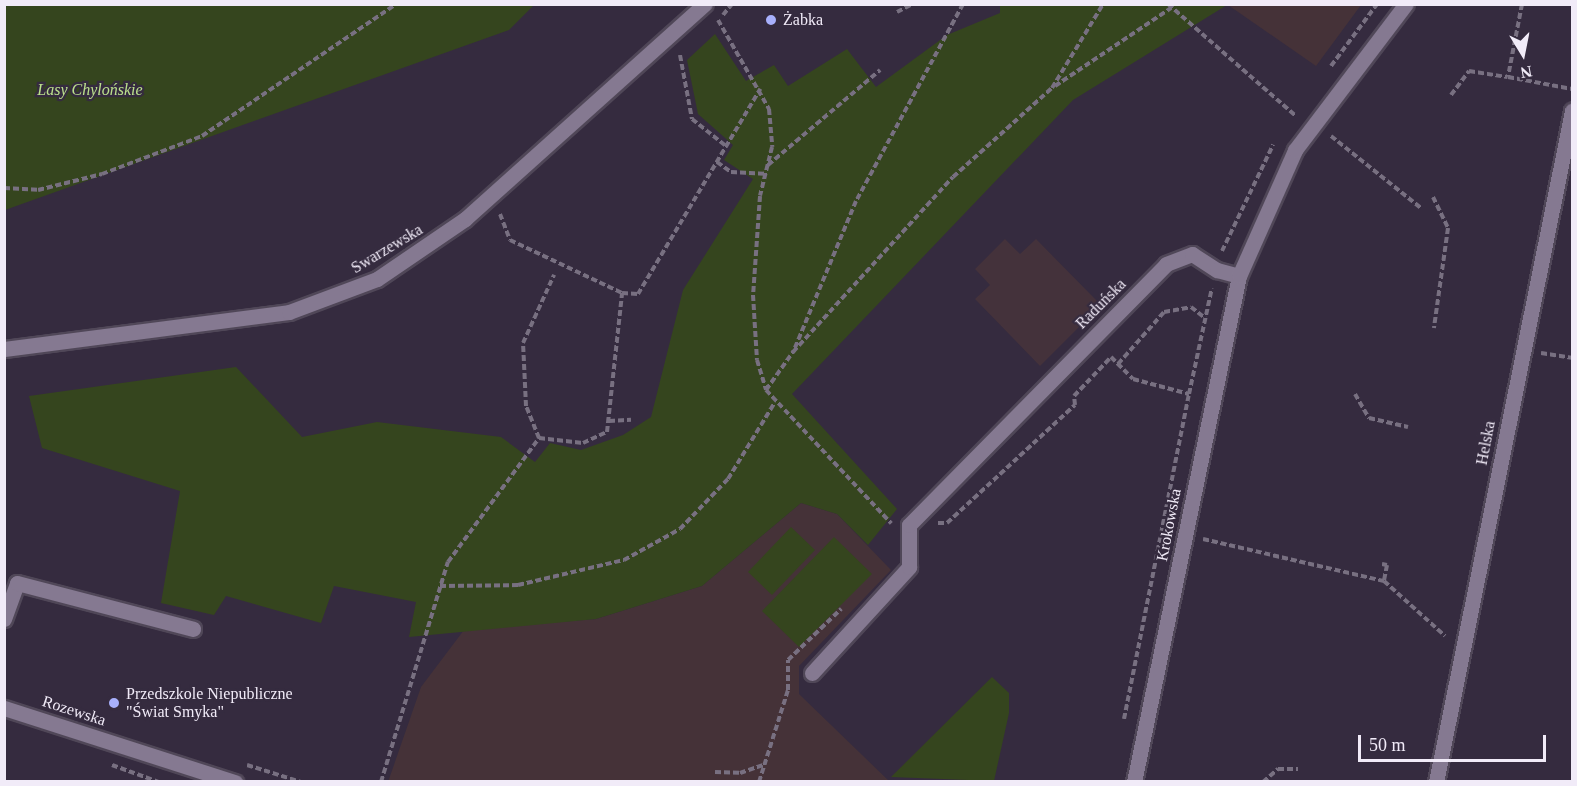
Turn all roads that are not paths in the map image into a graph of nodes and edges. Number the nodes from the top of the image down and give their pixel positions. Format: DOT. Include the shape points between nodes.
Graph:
graph roads {
  1 [pos="705,4"];
  2 [pos="1406,4"];
  3 [pos="1572,111"];
  4 [pos="1239,276"];
  5 [pos="4,349"];
  6 [pos="4,619"];
  7 [pos="193,629"];
  8 [pos="812,673"];
  9 [pos="4,708"];
  10 [pos="237,777"];
  11 [pos="1134,782"];
  12 [pos="1436,782"];
  1 -- 5 [label="street, Swarzewska" via="465,219 377,279 289,312"];
  2 -- 4 [label="street" via="1309,129 1274,187"];
  3 -- 12 [label="street, Helska"];
  4 -- 8 [label="street, Raduńska" via="1217,270 1192,254 1166,264 909,525 909,567"];
  4 -- 11 [label="street, Krokowska"];
  6 -- 7 [label="street" via="17,583"];
  9 -- 10 [label="street, Rozewska"];
}
